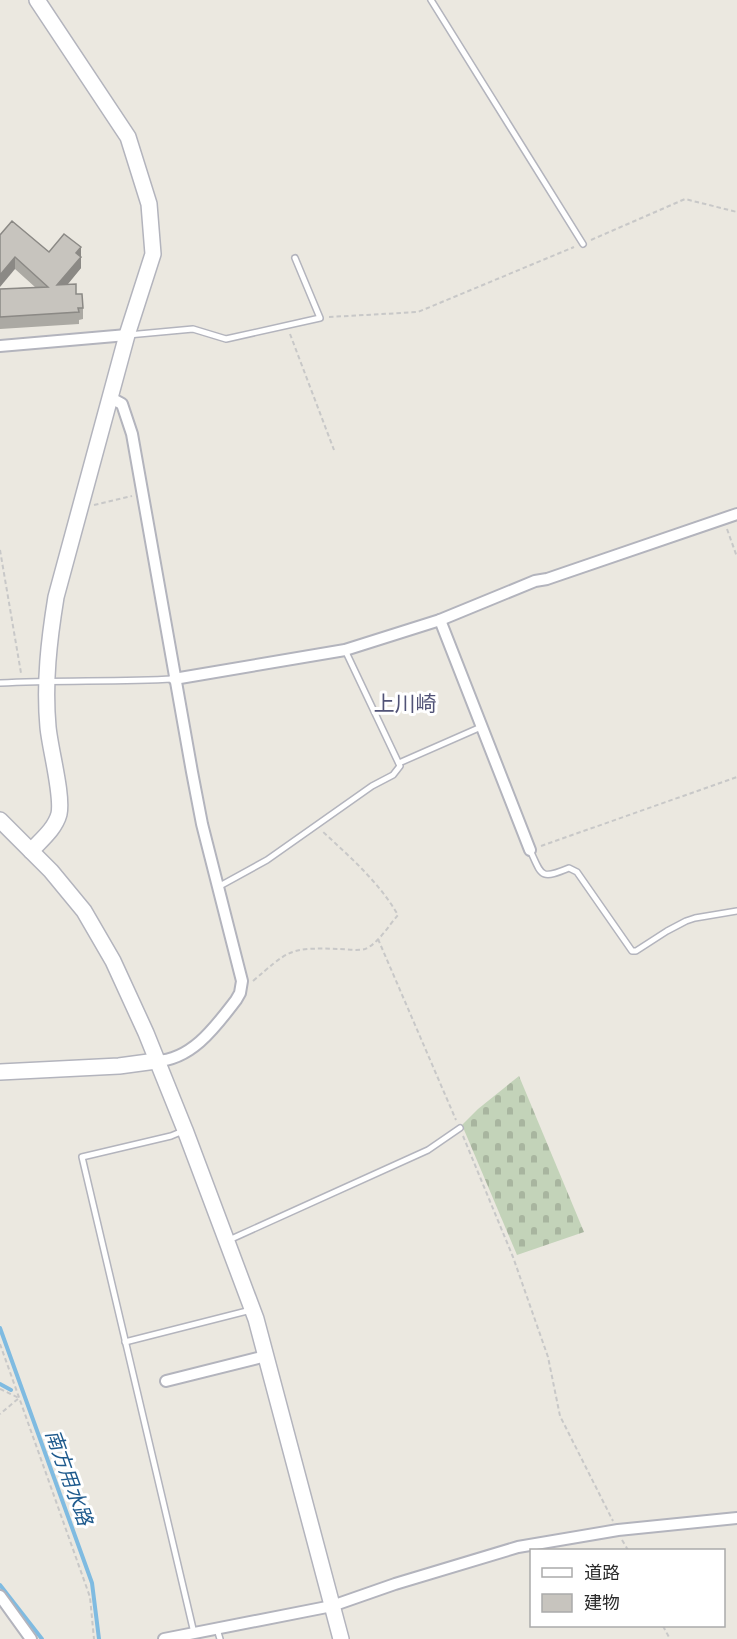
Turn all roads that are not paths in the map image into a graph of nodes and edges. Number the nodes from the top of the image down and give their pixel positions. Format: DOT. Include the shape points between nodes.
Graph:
graph roads {
  1 [pos="37,0"];
  2 [pos="431,0"];
  3 [pos="584,243"];
  4 [pos="295,258"];
  5 [pos="127,335"];
  6 [pos="0,346"];
  7 [pos="111,398"];
  8 [pos="737,514"];
  9 [pos="440,620"];
  10 [pos="345,650"];
  11 [pos="174,679"];
  12 [pos="46,681"];
  13 [pos="0,683"];
  14 [pos="481,727"];
  15 [pos="399,763"];
  16 [pos="0,820"];
  17 [pos="530,850"];
  18 [pos="31,851"];
  19 [pos="218,887"];
  20 [pos="737,911"];
  21 [pos="156,1061"];
  22 [pos="0,1072"];
  23 [pos="460,1128"];
  24 [pos="185,1130"];
  25 [pos="227,1241"];
  26 [pos="252,1310"];
  27 [pos="125,1342"];
  28 [pos="266,1356"];
  29 [pos="166,1381"];
  30 [pos="737,1518"];
  31 [pos="0,1596"];
  32 [pos="332,1606"];
  33 [pos="194,1633"];
  34 [pos="218,1634"];
  35 [pos="31,1639"];
  36 [pos="164,1639"];
  37 [pos="341,1639"];
  1 -- 5 [label="street" via="128,137 149,204 153,254"];
  2 -- 3 [label="lane"];
  4 -- 5 [label="lane" via="320,318 226,339 194,329"];
  5 -- 6 [label="street"];
  5 -- 7 [label="street"];
  7 -- 11 [label="street" via="122,404 132,434"];
  7 -- 12 [label="street" via="56,597"];
  8 -- 9 [label="street" via="535,581"];
  9 -- 10 [label="street"];
  9 -- 14 [label="street"];
  10 -- 11 [label="street"];
  10 -- 15 [label="lane"];
  11 -- 12 [label="lane"];
  11 -- 19 [label="street"];
  12 -- 13 [label="lane"];
  12 -- 18 [label="street" via="59,812 54,825"];
  14 -- 15 [label="lane"];
  14 -- 17 [label="street"];
  15 -- 19 [label="lane" via="393,775 267,860"];
  16 -- 18 [label="street"];
  17 -- 20 [label="lane" via="544,875 569,868 577,872 632,951 694,918"];
  18 -- 21 [label="street" via="75,899 103,941"];
  19 -- 21 [label="street" via="242,985 236,1000 196,1045 180,1057"];
  21 -- 22 [label="street"];
  21 -- 24 [label="street"];
  23 -- 25 [label="lane" via="428,1150"];
  24 -- 25 [label="street"];
  24 -- 27 [label="lane" via="82,1157"];
  25 -- 26 [label="street"];
  26 -- 27 [label="lane"];
  26 -- 28 [label="street"];
  27 -- 33 [label="lane"];
  28 -- 29 [label="street"];
  28 -- 32 [label="street"];
  30 -- 32 [label="street" via="618,1530 518,1547"];
  31 -- 35 [label="street"];
  32 -- 34 [label="street"];
  32 -- 37 [label="street"];
  33 -- 34 [label="street"];
  33 -- 36 [label="street"];
}
